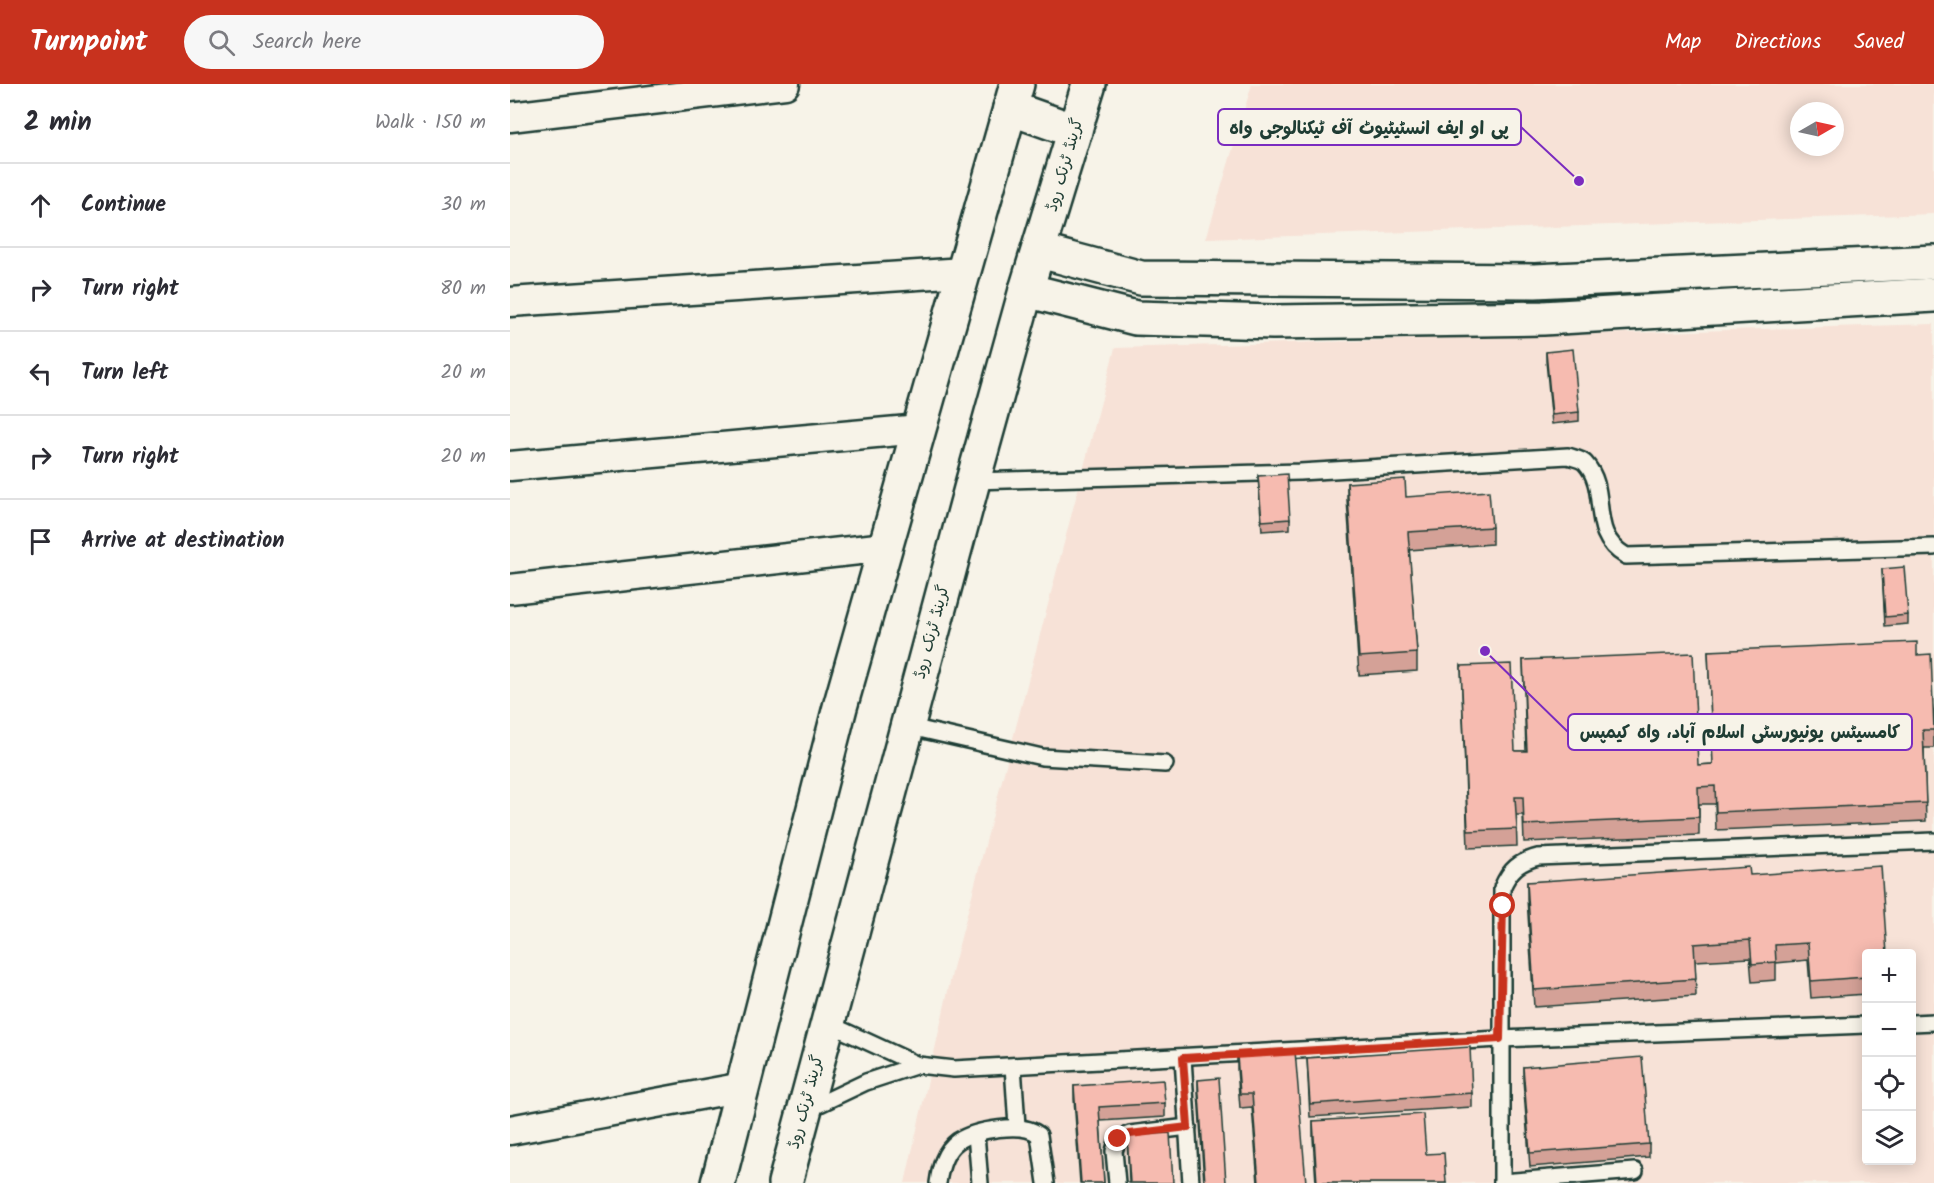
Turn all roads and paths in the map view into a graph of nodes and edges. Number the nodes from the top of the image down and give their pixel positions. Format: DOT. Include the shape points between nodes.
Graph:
graph roads {
  1 [pos="785,84"];
  2 [pos="1089,84"];
  3 [pos="1014,96"];
  4 [pos="510,117"];
  5 [pos="1076,131"];
  6 [pos="1040,251"];
  7 [pos="1934,262"];
  8 [pos="964,272"];
  9 [pos="1026,290"];
  10 [pos="1934,295"];
  11 [pos="510,302"];
  12 [pos="920,429"];
  13 [pos="510,466"];
  14 [pos="973,481"];
  15 [pos="886,547"];
  16 [pos="1934,547"];
  17 [pos="510,589"];
  18 [pos="906,726"];
  19 [pos="1165,764"];
  20 [pos="1934,841"];
  21 [pos="1934,1022"];
  22 [pos="827,1023"];
  23 [pos="1916,1023"];
  24 [pos="1862,1025"];
  25 [pos="1500,1039"];
  26 [pos="1183,1058"];
  27 [pos="918,1065"];
  28 [pos="1013,1066"];
  29 [pos="743,1087"];
  30 [pos="803,1112"];
  31 [pos="1017,1126"];
  32 [pos="1188,1127"];
  33 [pos="510,1130"];
  34 [pos="976,1134"];
  35 [pos="1635,1172"];
  36 [pos="1502,1182"];
  37 [pos="718,1183"];
  38 [pos="785,1183"];
  39 [pos="938,1183"];
  40 [pos="980,1183"];
  41 [pos="1046,1183"];
  42 [pos="1117,1183"];
  43 [pos="1191,1183"];
  1 -- 4 [label="street"];
  2 -- 5 [label="main road, گرینڈ ٹرنک روڈ"];
  3 -- 5 [label="main road"];
  3 -- 8 [label="main road"];
  5 -- 6 [label="main road, گرینڈ ٹرنک روڈ"];
  6 -- 7 [label="main road" via="1142,278 1535,280"];
  6 -- 9 [label="main road, گرینڈ ٹرنک روڈ"];
  8 -- 11 [label="street"];
  8 -- 12 [label="main road"];
  9 -- 10 [label="main road" via="1136,318 1274,322 1543,318"];
  9 -- 14 [label="main road, گرینڈ ٹرنک روڈ"];
  12 -- 13 [label="street"];
  12 -- 15 [label="main road"];
  14 -- 16 [label="lane" via="1300,472 1568,456 1584,462 1593,478 1604,534 1613,549 1626,556"];
  14 -- 18 [label="main road, گرینڈ ٹرنک روڈ"];
  15 -- 17 [label="street"];
  15 -- 29 [label="main road" via="840,707"];
  18 -- 19 [label="lane" via="1042,757"];
  18 -- 22 [label="main road, گرینڈ ٹرنک روڈ"];
  20 -- 25 [label="lane" via="1538,856 1521,862 1509,873 1502,888"];
  21 -- 23 [label="lane"];
  22 -- 27 [label="lane"];
  22 -- 30 [label="main road, گرینڈ ٹرنک روڈ"];
  24 -- 25 [label="lane"];
  25 -- 26 [label="lane"];
  25 -- 36 [label="lane"];
  26 -- 28 [label="lane"];
  26 -- 32 [label="lane"];
  27 -- 28 [label="lane" via="954,1069"];
  27 -- 30 [label="lane" via="866,1082"];
  28 -- 31 [label="lane"];
  29 -- 33 [label="street"];
  29 -- 37 [label="main road"];
  30 -- 38 [label="main road, گرینڈ ٹرنک روڈ"];
  31 -- 34 [label="lane"];
  31 -- 41 [label="lane" via="1039,1135"];
  32 -- 42 [label="lane" via="1118,1139 1114,1151"];
  32 -- 43 [label="lane"];
  34 -- 39 [label="lane" via="958,1141 947,1153"];
  34 -- 40 [label="lane"];
  35 -- 36 [label="lane"];
}
